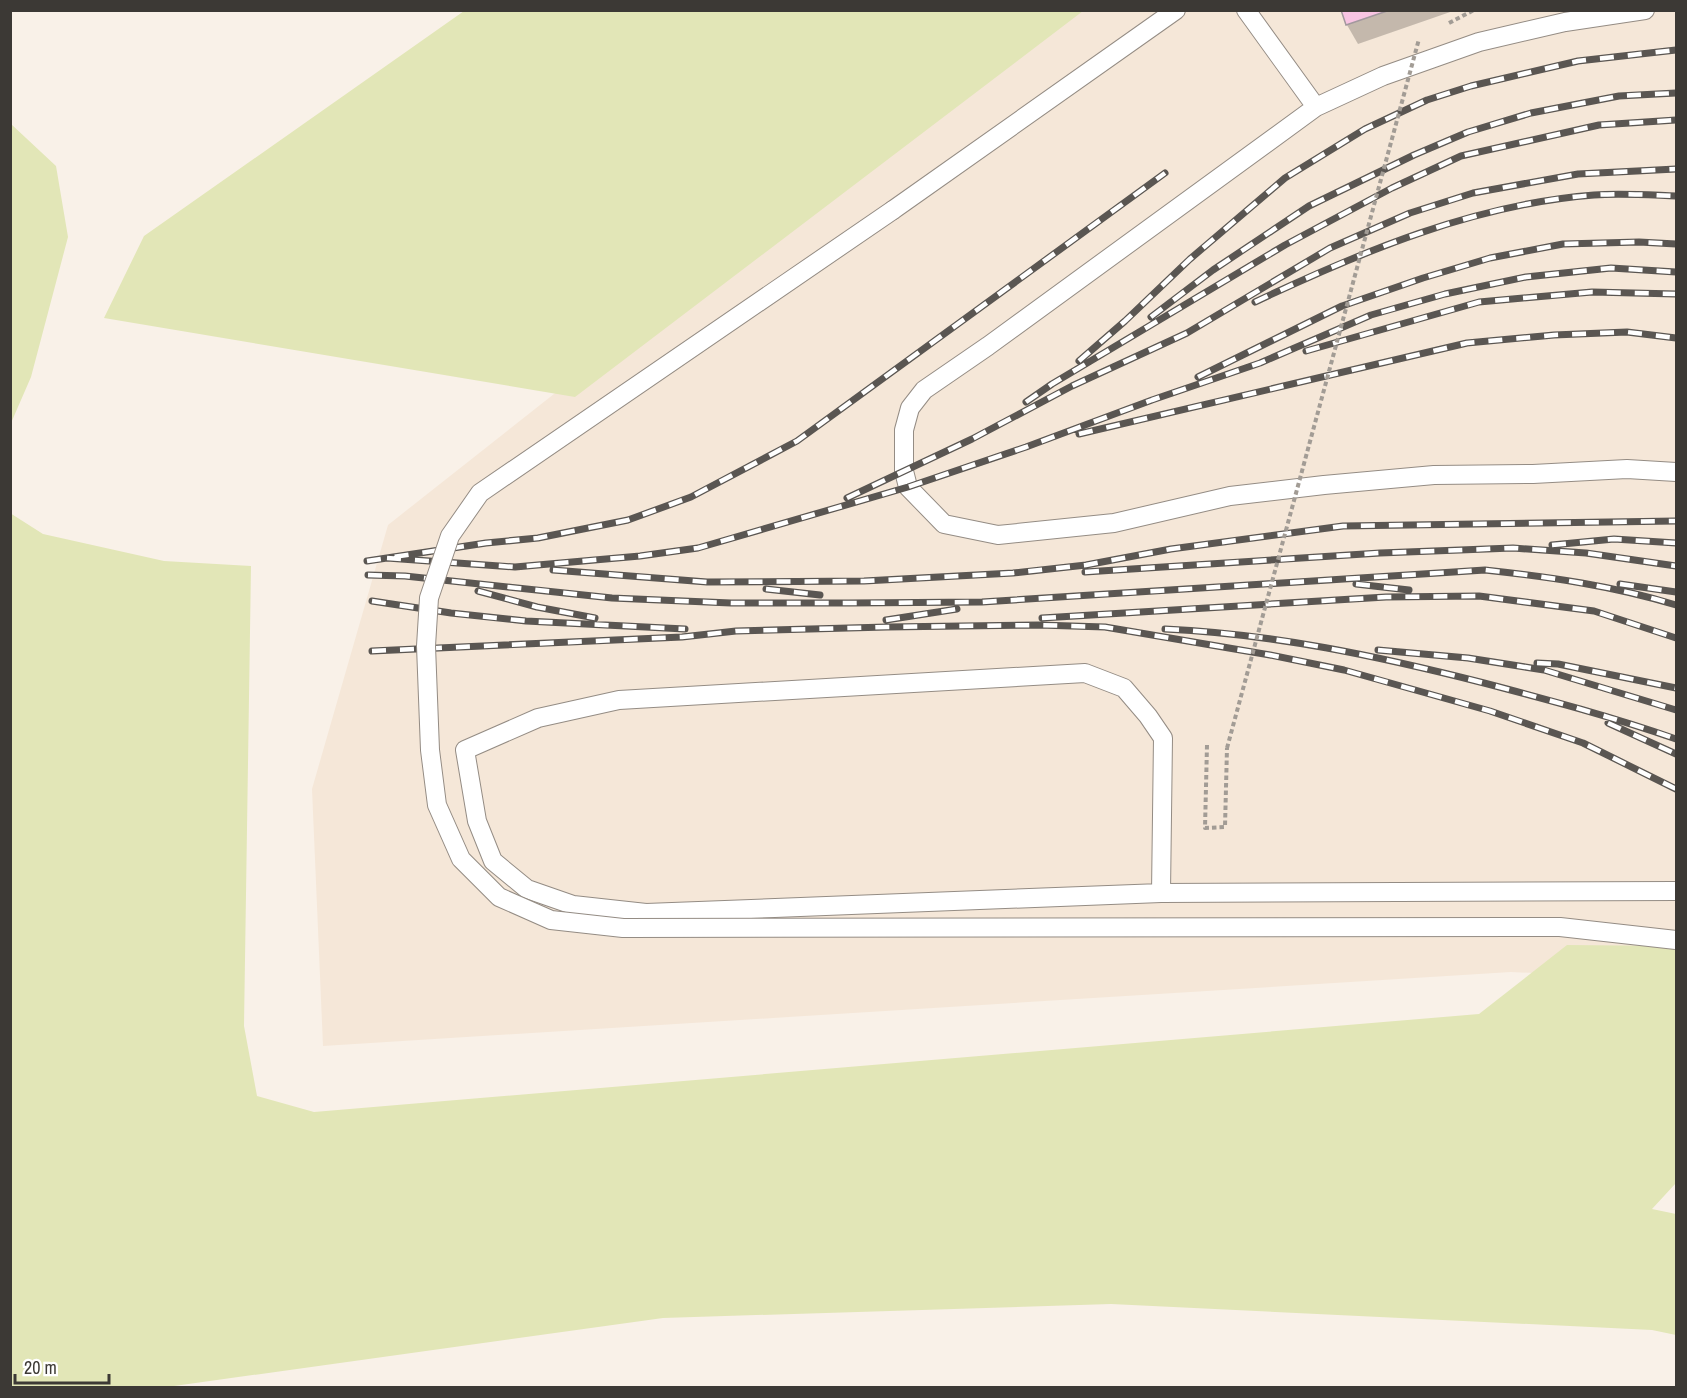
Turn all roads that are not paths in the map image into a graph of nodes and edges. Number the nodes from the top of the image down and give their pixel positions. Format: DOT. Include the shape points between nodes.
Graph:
graph roads {
  1 [pos="1176,10"];
  2 [pos="1246,10"];
  3 [pos="1645,10"];
  4 [pos="1316,107"];
  5 [pos="1677,472"];
  6 [pos="1677,891"];
  7 [pos="1161,893"];
  8 [pos="1677,940"];
  1 -- 8 [label="lane, bridge" via="480,493 450,536 429,598 426,646 430,750 437,805 461,860 499,897 551,920 623,928 1560,927"];
  2 -- 4 [label="lane"];
  3 -- 4 [label="lane" via="1564,22 1479,42 1383,76"];
  4 -- 5 [label="lane" via="924,390 910,408 904,430 904,471 908,487 922,504 944,524 998,535 1114,523 1230,496 1346,483 1434,475"];
  6 -- 7 [label="lane"];
  7 -- 7 [label="lane" via="1162,738 1124,688 1085,674 619,700 538,718 465,750 477,821 493,861 528,890 573,905 646,912"];
}
